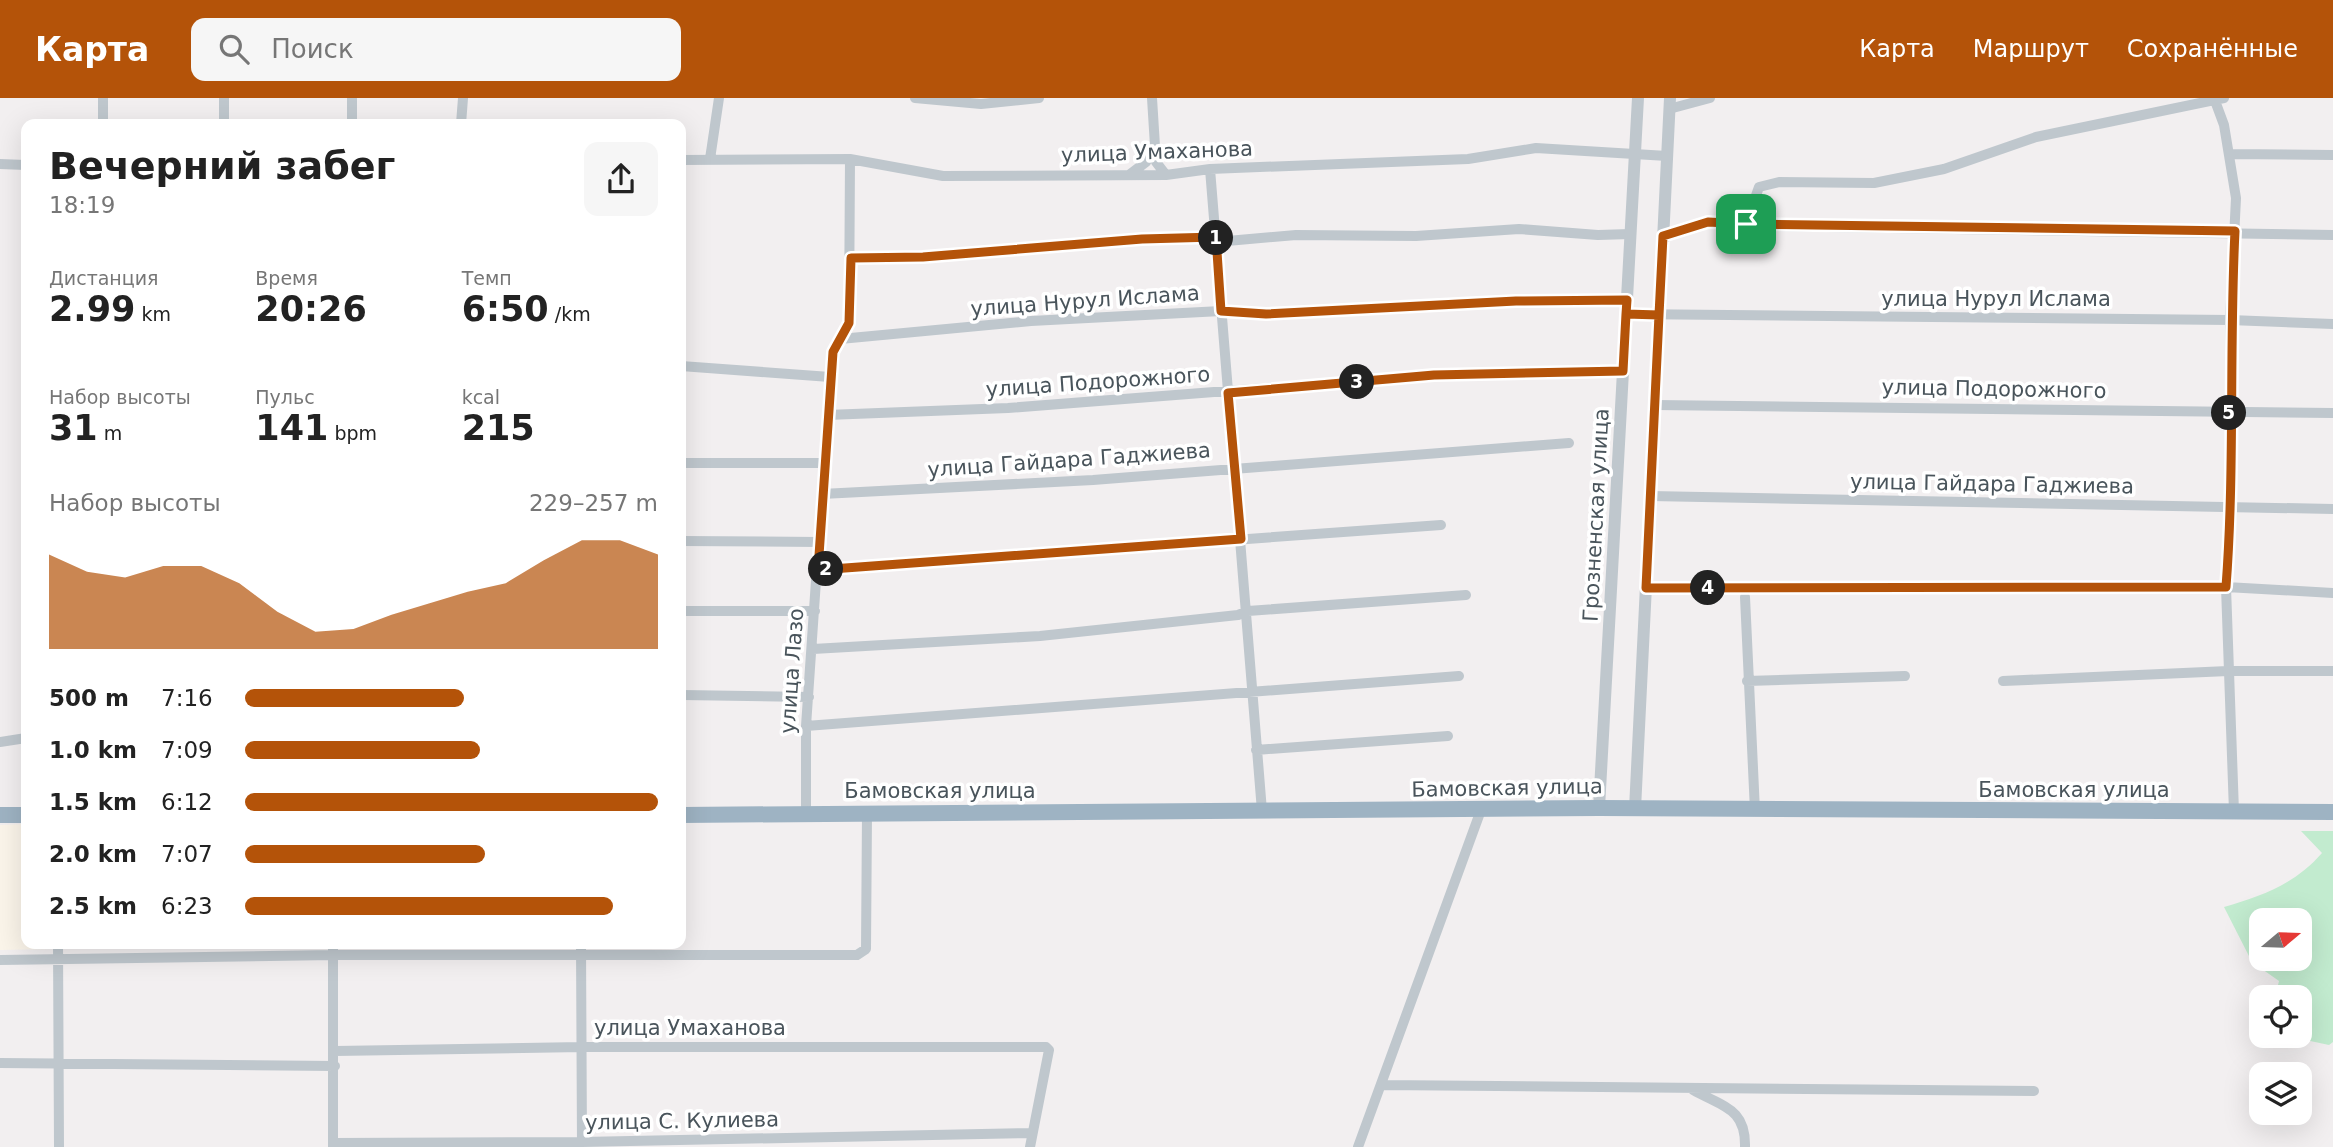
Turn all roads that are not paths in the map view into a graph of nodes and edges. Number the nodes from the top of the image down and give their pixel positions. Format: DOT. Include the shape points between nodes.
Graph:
graph roads {
  1 [pos="103,98"];
  2 [pos="224,98"];
  3 [pos="352,98"];
  4 [pos="463,98"];
  5 [pos="719,98"];
  6 [pos="915,98"];
  7 [pos="1039,98"];
  8 [pos="1152,98"];
  9 [pos="1638,98"];
  10 [pos="1710,98"];
  11 [pos="2218,99"];
  12 [pos="1669,103"];
  13 [pos="103,119"];
  14 [pos="224,119"];
  15 [pos="352,119"];
  16 [pos="461,119"];
  17 [pos="1154,145"];
  18 [pos="1635,153"];
  19 [pos="2229,154"];
  20 [pos="2333,155"];
  21 [pos="1667,156"];
  22 [pos="710,159"];
  23 [pos="850,159"];
  24 [pos="686,160"];
  25 [pos="0,164"];
  26 [pos="21,165"];
  27 [pos="1210,169"];
  28 [pos="1129,175"];
  29 [pos="1166,175"];
  30 [pos="1746,224"];
  31 [pos="2235,231"];
  32 [pos="1630,234"];
  33 [pos="2333,235"];
  34 [pos="1663,236"];
  35 [pos="1216,240"];
  36 [pos="851,258"];
  37 [pos="1627,300"];
  38 [pos="1221,311"];
  39 [pos="1626,314"];
  40 [pos="1659,315"];
  41 [pos="2230,320"];
  42 [pos="2333,324"];
  43 [pos="840,339"];
  44 [pos="686,366"];
  45 [pos="1623,371"];
  46 [pos="830,377"];
  47 [pos="1228,393"];
  48 [pos="1655,405"];
  49 [pos="2229,411"];
  50 [pos="2333,413"];
  51 [pos="827,415"];
  52 [pos="1569,443"];
  53 [pos="686,463"];
  54 [pos="824,463"];
  55 [pos="1233,468"];
  56 [pos="822,494"];
  57 [pos="1650,496"];
  58 [pos="2232,508"];
  59 [pos="2333,509"];
  60 [pos="1441,525"];
  61 [pos="1241,539"];
  62 [pos="686,541"];
  63 [pos="819,542"];
  64 [pos="818,570"];
  65 [pos="2226,587"];
  66 [pos="1646,588"];
  67 [pos="2333,593"];
  68 [pos="1466,595"];
  69 [pos="1745,597"];
  70 [pos="686,611"];
  71 [pos="815,611"];
  72 [pos="1248,611"];
  73 [pos="813,649"];
  74 [pos="2228,671"];
  75 [pos="2333,671"];
  76 [pos="1459,676"];
  77 [pos="1905,676"];
  78 [pos="1747,681"];
  79 [pos="2003,681"];
  80 [pos="1252,692"];
  81 [pos="686,695"];
  82 [pos="809,697"];
  83 [pos="806,726"];
  84 [pos="1448,736"];
  85 [pos="21,739"];
  86 [pos="0,741"];
  87 [pos="1255,750"];
  88 [pos="1599,808"];
  89 [pos="1635,809"];
  90 [pos="1481,810"];
  91 [pos="1262,811"];
  92 [pos="1755,811"];
  93 [pos="2234,811"];
  94 [pos="806,812"];
  95 [pos="2333,812"];
  96 [pos="867,813"];
  97 [pos="0,815"];
  98 [pos="21,815"];
  99 [pos="686,815"];
  100 [pos="58,949"];
  101 [pos="333,949"];
  102 [pos="582,949"];
  103 [pos="333,955"];
  104 [pos="0,960"];
  105 [pos="58,960"];
  106 [pos="582,1047"];
  107 [pos="335,1051"];
  108 [pos="0,1063"];
  109 [pos="59,1063"];
  110 [pos="335,1066"];
  111 [pos="1381,1085"];
  112 [pos="1693,1090"];
  113 [pos="2034,1091"];
  114 [pos="1031,1133"];
  115 [pos="582,1144"];
  116 [pos="333,1145"];
  117 [pos="59,1147"];
  118 [pos="1030,1147"];
  119 [pos="1358,1147"];
  120 [pos="1745,1147"];
  1 -- 13 [label="street"];
  2 -- 14 [label="street"];
  3 -- 15 [label="street"];
  4 -- 16 [label="street"];
  5 -- 22 [label="street"];
  6 -- 7 [label="street" via="981,104"];
  8 -- 17 [label="street"];
  9 -- 18 [label="street, Грозненская улица"];
  10 -- 12 [label="street"];
  11 -- 19 [label="street"];
  11 -- 30 [label="street" via="2036,137 1944,169 1874,183 1779,182 1759,187"];
  12 -- 21 [label="street"];
  17 -- 28 [label="street" via="1146,162"];
  17 -- 29 [label="street" via="1156,162"];
  18 -- 21 [label="street, улица Умаханова"];
  18 -- 27 [label="street, улица Умаханова" via="1536,148 1468,159"];
  18 -- 32 [label="street, Грозненская улица"];
  19 -- 20 [label="street"];
  19 -- 31 [label="street" via="2236,198"];
  21 -- 34 [label="street"];
  22 -- 23 [label="street, улица Умаханова"];
  22 -- 24 [label="street, улица Умаханова"];
  23 -- 28 [label="street, улица Умаханова" via="943,176"];
  23 -- 36 [label="street, улица Лазо"];
  25 -- 26 [label="street"];
  27 -- 29 [label="street, улица Умаханова"];
  27 -- 35 [label="street"];
  28 -- 29 [label="street, улица Умаханова"];
  30 -- 31 [label="street"];
  30 -- 34 [label="street" via="1708,222"];
  31 -- 33 [label="street"];
  31 -- 41 [label="street"];
  32 -- 35 [label="street" via="1519,229"];
  32 -- 37 [label="street, Грозненская улица"];
  34 -- 40 [label="street"];
  35 -- 36 [label="street" via="1142,239 923,257"];
  35 -- 38 [label="street"];
  36 -- 43 [label="street, улица Лазо" via="849,323"];
  37 -- 38 [label="street, улица Нурул Ислама" via="1266,314"];
  37 -- 39 [label="street, Грозненская улица"];
  38 -- 43 [label="street, улица Нурул Ислама" via="1031,321"];
  38 -- 47 [label="street"];
  39 -- 40 [label="street, улица Нурул Ислама"];
  39 -- 45 [label="street, Грозненская улица"];
  40 -- 41 [label="street, улица Нурул Ислама"];
  40 -- 48 [label="street"];
  41 -- 42 [label="street, улица Нурул Ислама"];
  41 -- 49 [label="street"];
  43 -- 46 [label="street, улица Лазо"];
  44 -- 46 [label="street"];
  45 -- 47 [label="street, улица Подорожного" via="1434,375"];
  45 -- 88 [label="street, Грозненская улица"];
  46 -- 51 [label="street, улица Лазо"];
  47 -- 51 [label="street, улица Подорожного"];
  47 -- 55 [label="street"];
  48 -- 49 [label="street, улица Подорожного"];
  48 -- 57 [label="street"];
  49 -- 50 [label="street, улица Подорожного"];
  49 -- 58 [label="street"];
  51 -- 54 [label="street, улица Лазо"];
  52 -- 55 [label="street, улица Гайдара Гаджиева"];
  53 -- 54 [label="street"];
  54 -- 56 [label="street, улица Лазо"];
  55 -- 56 [label="street, улица Гайдара Гаджиева"];
  55 -- 61 [label="street"];
  56 -- 63 [label="street, улица Лазо"];
  57 -- 58 [label="street, улица Гайдара Гаджиева"];
  57 -- 66 [label="street"];
  58 -- 59 [label="street, улица Гайдара Гаджиева"];
  58 -- 65 [label="street"];
  60 -- 61 [label="street"];
  61 -- 64 [label="street"];
  61 -- 72 [label="street"];
  62 -- 63 [label="street"];
  63 -- 64 [label="street, улица Лазо"];
  64 -- 71 [label="street, улица Лазо"];
  65 -- 66 [label="street"];
  65 -- 67 [label="street"];
  65 -- 74 [label="street"];
  66 -- 89 [label="street"];
  68 -- 72 [label="street"];
  69 -- 78 [label="street"];
  70 -- 71 [label="street"];
  71 -- 73 [label="street, улица Лазо"];
  72 -- 73 [label="street" via="1040,636"];
  72 -- 80 [label="street"];
  73 -- 82 [label="street, улица Лазо"];
  74 -- 75 [label="street"];
  74 -- 79 [label="street"];
  74 -- 93 [label="street"];
  76 -- 80 [label="street"];
  77 -- 78 [label="street"];
  78 -- 92 [label="street"];
  80 -- 83 [label="street"];
  80 -- 87 [label="street"];
  81 -- 82 [label="street"];
  82 -- 83 [label="street, улица Лазо"];
  83 -- 94 [label="street, улица Лазо"];
  84 -- 87 [label="street"];
  85 -- 86 [label="street"];
  87 -- 91 [label="street"];
  88 -- 89 [label="highway, Бамовская улица"];
  88 -- 90 [label="highway, Бамовская улица"];
  89 -- 92 [label="highway, Бамовская улица"];
  90 -- 91 [label="highway, Бамовская улица"];
  90 -- 111 [label="street"];
  91 -- 96 [label="highway, Бамовская улица"];
  92 -- 93 [label="highway, Бамовская улица"];
  93 -- 95 [label="highway, Бамовская улица"];
  94 -- 96 [label="highway, Бамовская улица"];
  94 -- 99 [label="highway, Бамовская улица"];
  96 -- 102 [label="street" via="866,949 858,955"];
  97 -- 98 [label="highway"];
  100 -- 105 [label="street"];
  101 -- 103 [label="street"];
  102 -- 103 [label="street"];
  102 -- 106 [label="street"];
  103 -- 105 [label="street"];
  103 -- 107 [label="street"];
  104 -- 105 [label="street"];
  105 -- 109 [label="street"];
  106 -- 107 [label="street, улица Умаханова"];
  106 -- 114 [label="street, улица Умаханова" via="1046,1046 1049,1050"];
  106 -- 115 [label="street"];
  107 -- 110 [label="street"];
  108 -- 109 [label="street"];
  109 -- 110 [label="street"];
  109 -- 117 [label="street"];
  110 -- 116 [label="street"];
  111 -- 112 [label="street"];
  111 -- 119 [label="street"];
  112 -- 113 [label="street"];
  112 -- 120 [label="street" via="1738,1115"];
  114 -- 115 [label="street, улица С. Кулиева"];
  114 -- 118 [label="street"];
  115 -- 116 [label="street, улица С. Кулиева"];
}
